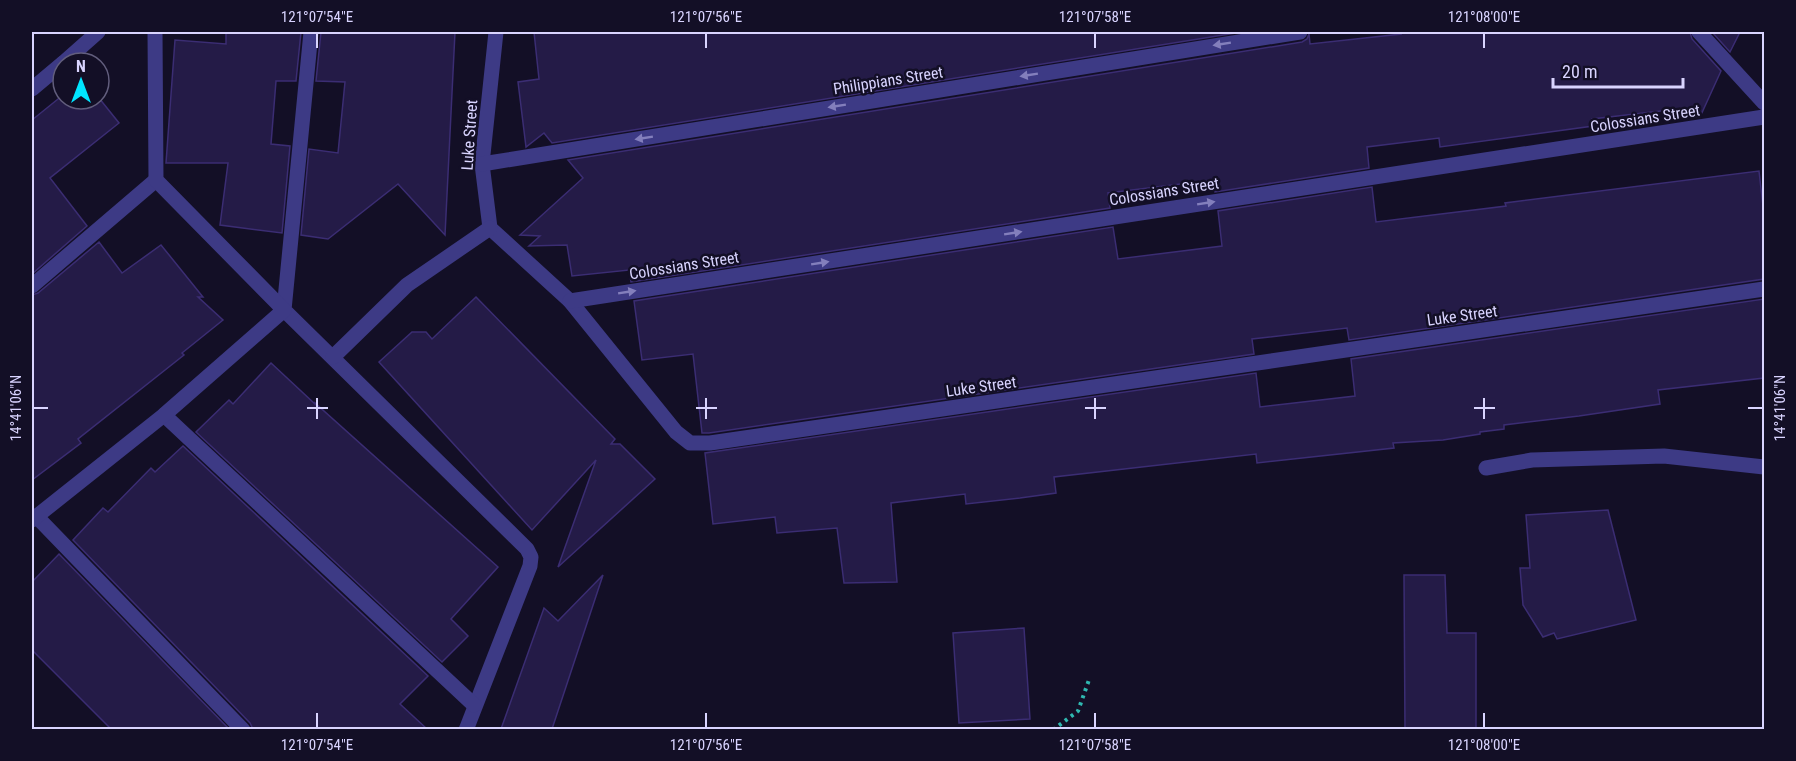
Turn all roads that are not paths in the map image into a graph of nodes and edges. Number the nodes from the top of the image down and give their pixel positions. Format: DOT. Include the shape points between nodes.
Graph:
graph roads {
  1 [pos="98,32"];
  2 [pos="155,32"];
  3 [pos="312,32"];
  4 [pos="496,32"];
  5 [pos="1300,32"];
  6 [pos="1699,32"];
  7 [pos="77,51"];
  8 [pos="51,73"];
  9 [pos="32,89"];
  10 [pos="1764,103"];
  11 [pos="1764,117"];
  12 [pos="482,164"];
  13 [pos="156,180"];
  14 [pos="490,228"];
  15 [pos="32,286"];
  16 [pos="1764,289"];
  17 [pos="570,301"];
  18 [pos="284,310"];
  19 [pos="333,357"];
  20 [pos="164,415"];
  21 [pos="1764,467"];
  22 [pos="1486,468"];
  23 [pos="34,518"];
  24 [pos="474,705"];
  25 [pos="243,729"];
  26 [pos="466,729"];
  1 -- 7 [label="street"];
  2 -- 13 [label="street"];
  3 -- 18 [label="street"];
  4 -- 12 [label="street, Luke Street"];
  5 -- 12 [label="street, Philippians Street, one-way"];
  6 -- 10 [label="street"];
  8 -- 9 [label="street"];
  17 -- 11 [label="street, Colossians Street, one-way"];
  12 -- 14 [label="street, Luke Street"];
  13 -- 15 [label="street"];
  13 -- 18 [label="street"];
  14 -- 17 [label="street, Luke Street"];
  14 -- 19 [label="street" via="407,285"];
  16 -- 17 [label="street, Luke Street" via="710,444 690,443 676,432"];
  18 -- 19 [label="street"];
  18 -- 20 [label="street"];
  19 -- 24 [label="street" via="531,557"];
  20 -- 23 [label="street"];
  20 -- 24 [label="street"];
  21 -- 22 [label="street" via="1664,456 1532,460"];
  23 -- 25 [label="street"];
  24 -- 26 [label="street"];
}
